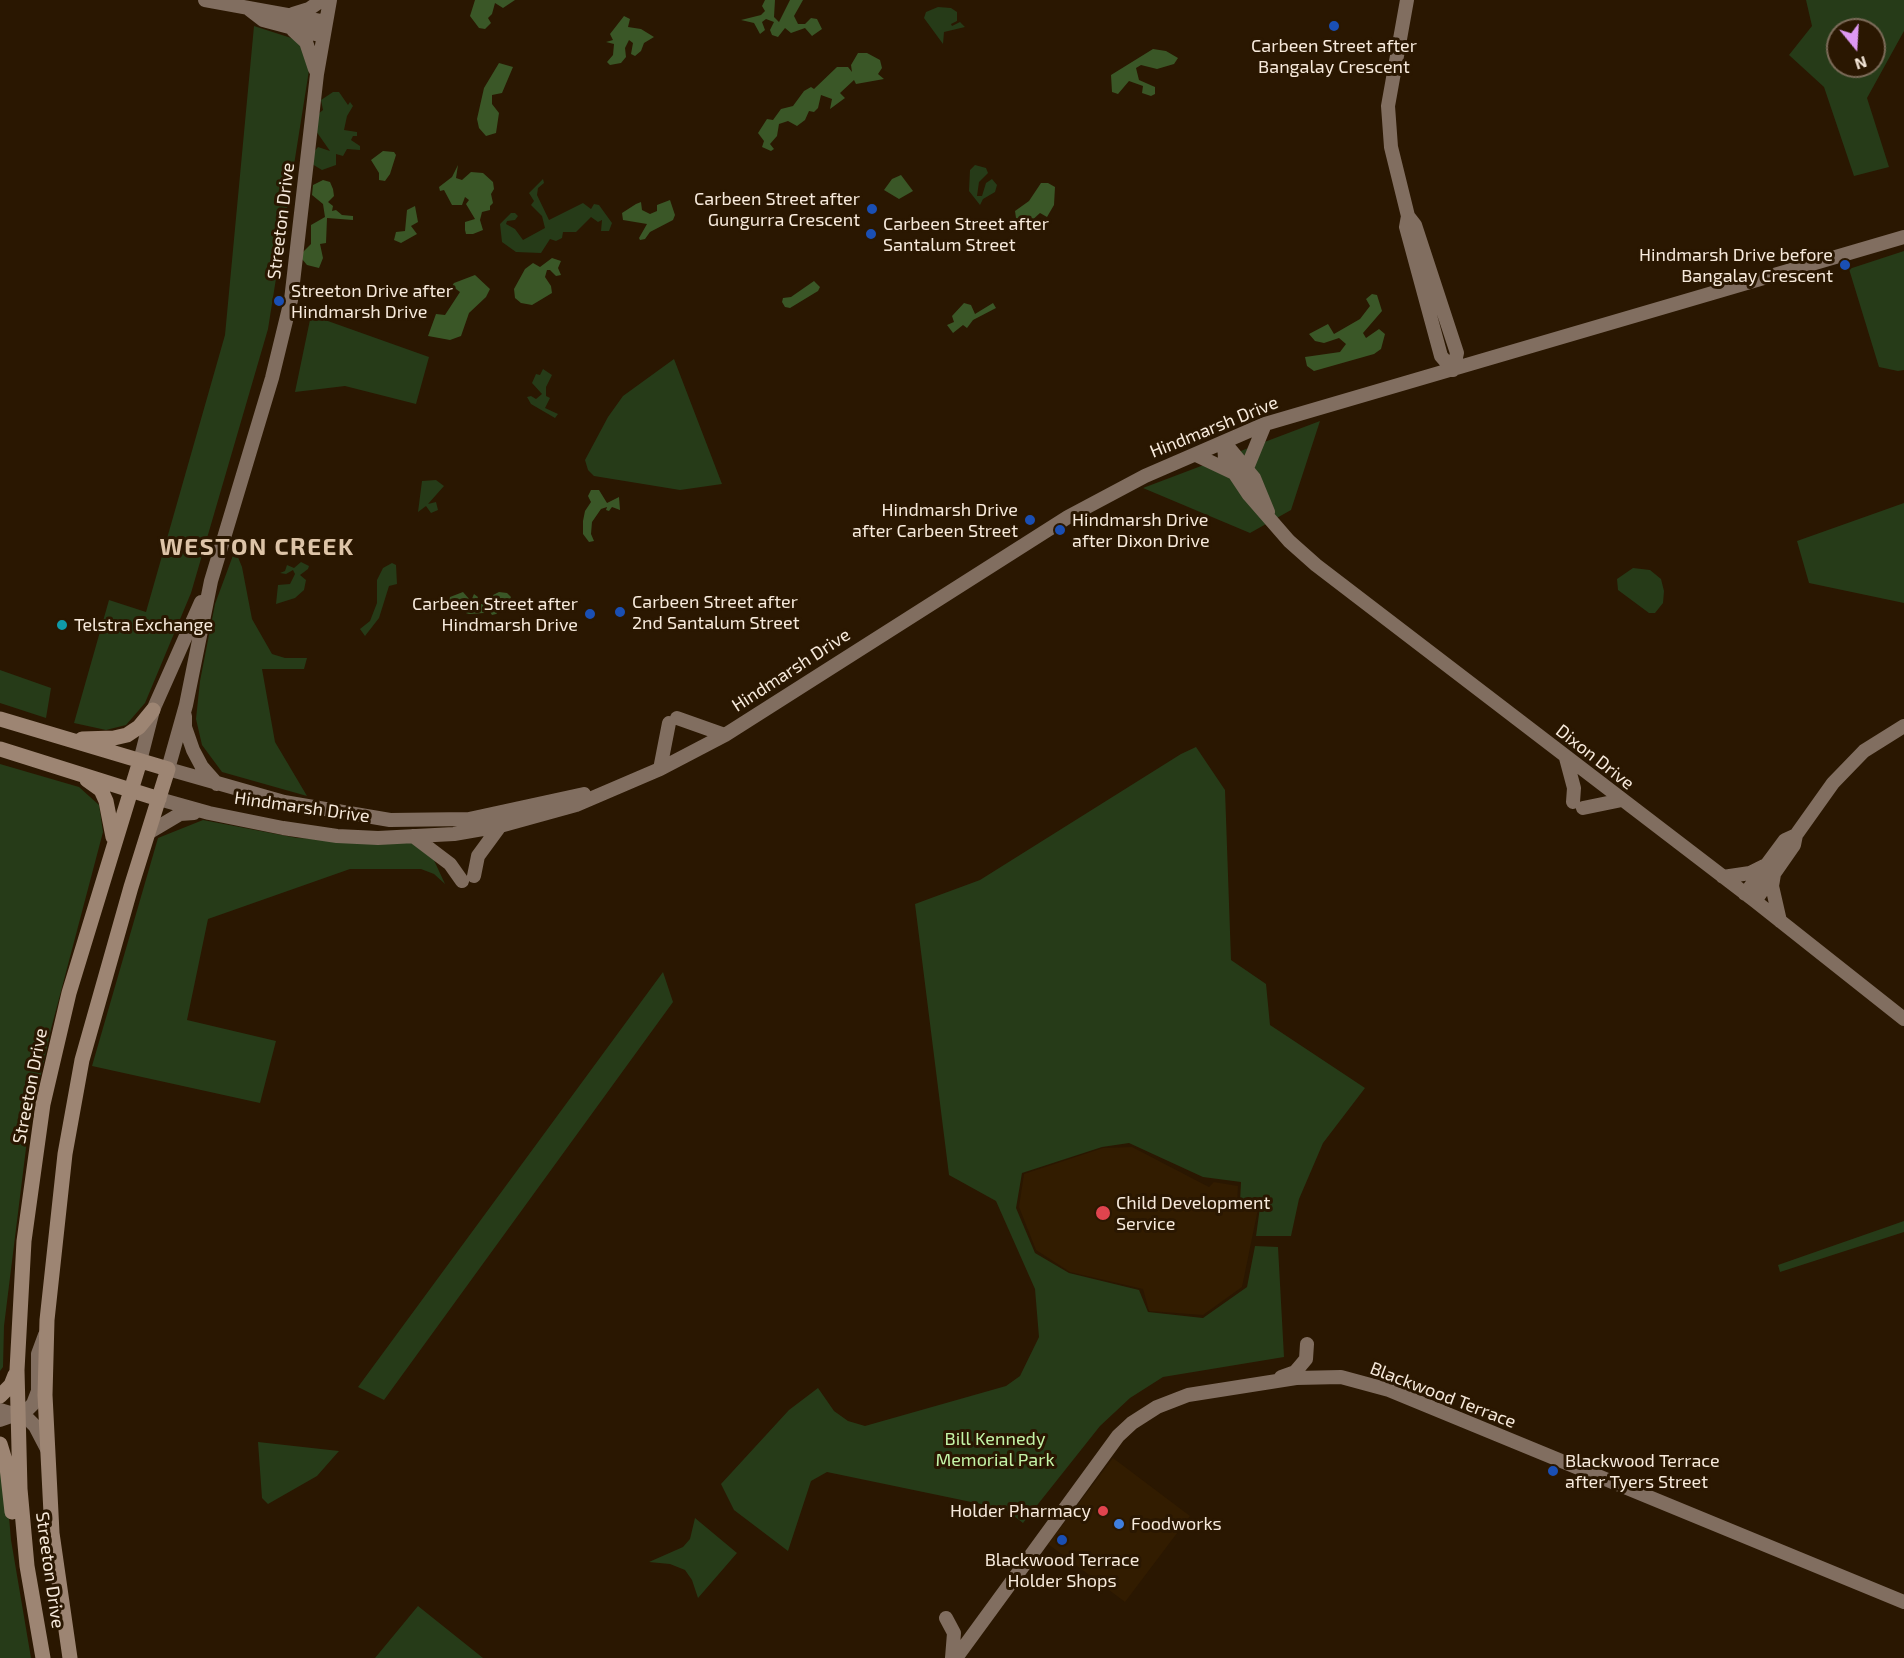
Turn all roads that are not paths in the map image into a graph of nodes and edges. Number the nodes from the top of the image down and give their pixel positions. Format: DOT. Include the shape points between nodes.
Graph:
graph roads {
  1 [pos="205,0"];
  2 [pos="322,0"];
  3 [pos="330,0"];
  4 [pos="1407,0"];
  5 [pos="292,21"];
  6 [pos="326,22"];
  7 [pos="323,36"];
  8 [pos="316,74"];
  9 [pos="1902,238"];
  10 [pos="1453,370"];
  11 [pos="1265,424"];
  12 [pos="1224,442"];
  13 [pos="1196,455"];
  14 [pos="1247,468"];
  15 [pos="1234,474"];
  16 [pos="1269,517"];
  17 [pos="211,581"];
  18 [pos="186,705"];
  19 [pos="153,710"];
  20 [pos="0,719"];
  21 [pos="1904,726"];
  22 [pos="725,735"];
  23 [pos="64,739"];
  24 [pos="0,749"];
  25 [pos="1566,758"];
  26 [pos="140,761"];
  27 [pos="660,769"];
  28 [pos="168,770"];
  29 [pos="79,775"];
  30 [pos="635,781"];
  31 [pos="217,784"];
  32 [pos="130,790"];
  33 [pos="159,799"];
  34 [pos="1622,800"];
  35 [pos="208,813"];
  36 [pos="501,826"];
  37 [pos="148,833"];
  38 [pos="413,836"];
  39 [pos="113,846"];
  40 [pos="1770,869"];
  41 [pos="1723,877"];
  42 [pos="1750,897"];
  43 [pos="1780,921"];
  44 [pos="1904,1019"];
  45 [pos="46,1333"];
  46 [pos="1307,1344"];
  47 [pos="17,1370"];
  48 [pos="1268,1381"];
  49 [pos="0,1396"];
  50 [pos="0,1410"];
  51 [pos="17,1414"];
  52 [pos="0,1420"];
  53 [pos="0,1444"];
  54 [pos="47,1449"];
  55 [pos="27,1566"];
  56 [pos="1904,1602"];
  57 [pos="946,1618"];
  58 [pos="43,1658"];
  59 [pos="70,1658"];
  60 [pos="954,1658"];
  1 -- 5 [label="main road" via="250,10 263,20"];
  2 -- 5 [label="main road"];
  3 -- 6 [label="main road, Streeton Drive"];
  4 -- 10 [label="main road" via="1388,106 1393,157 1408,216 1415,225 1457,353"];
  5 -- 6 [label="main road"];
  5 -- 7 [label="main road"];
  5 -- 8 [label="main road" via="306,42"];
  6 -- 7 [label="main road, Streeton Drive"];
  7 -- 8 [label="main road, Streeton Drive"];
  8 -- 17 [label="main road, Streeton Drive" via="291,300 272,378"];
  9 -- 10 [label="main road, Hindmarsh Drive"];
  10 -- 11 [label="main road, Hindmarsh Drive"];
  11 -- 12 [label="main road, Hindmarsh Drive"];
  11 -- 14 [label="main road"];
  12 -- 13 [label="main road, Hindmarsh Drive"];
  12 -- 14 [label="main road, Dixon Drive"];
  12 -- 15 [label="main road, Dixon Drive" via="1225,459"];
  13 -- 15 [label="main road"];
  13 -- 22 [label="main road, Hindmarsh Drive" via="1145,476 1068,517"];
  14 -- 16 [label="main road, Dixon Drive" via="1263,495"];
  15 -- 16 [label="main road, Dixon Drive"];
  16 -- 25 [label="main road, Dixon Drive" via="1316,565"];
  17 -- 18 [label="main road, Streeton Drive"];
  17 -- 19 [label="main road, Streeton Drive"];
  18 -- 28 [label="main road, Streeton Drive"];
  18 -- 31 [label="main road" via="185,727 193,750 201,767"];
  19 -- 23 [label="main road" via="126,735"];
  19 -- 26 [label="main road, Streeton Drive"];
  20 -- 23 [label="main road, Hindmarsh Drive"];
  21 -- 40 [label="main road" via="1863,751 1844,770 1796,835 1794,845"];
  22 -- 27 [label="main road, Hindmarsh Drive"];
  22 -- 27 [label="main road" via="673,720"];
  23 -- 26 [label="main road, Hindmarsh Drive"];
  24 -- 29 [label="main road, Hindmarsh Drive"];
  25 -- 34 [label="main road, Dixon Drive"];
  25 -- 34 [label="main road" via="1578,805"];
  26 -- 28 [label="main road, Hindmarsh Drive"];
  26 -- 32 [label="main road, Streeton Drive"];
  27 -- 30 [label="main road, Hindmarsh Drive"];
  28 -- 31 [label="main road, Hindmarsh Drive"];
  28 -- 33 [label="main road, Streeton Drive"];
  29 -- 32 [label="main road, Hindmarsh Drive"];
  29 -- 39 [label="main road" via="101,790 111,820"];
  30 -- 31 [label="main road, Hindmarsh Drive" via="517,811 426,821 348,815"];
  30 -- 36 [label="main road, Hindmarsh Drive" via="576,805"];
  32 -- 33 [label="main road, Hindmarsh Drive"];
  32 -- 39 [label="main road, Streeton Drive"];
  33 -- 35 [label="main road, Hindmarsh Drive"];
  33 -- 37 [label="main road, Streeton Drive"];
  34 -- 41 [label="main road, Dixon Drive"];
  35 -- 37 [label="main road" via="180,814"];
  35 -- 38 [label="main road, Hindmarsh Drive" via="337,836"];
  36 -- 38 [label="main road, Hindmarsh Drive"];
  36 -- 38 [label="main road" via="478,856 468,879"];
  37 -- 45 [label="main road, Streeton Drive" via="82,1060 65,1154"];
  39 -- 47 [label="main road, Streeton Drive" via="69,993 43,1104 24,1241"];
  40 -- 41 [label="main road"];
  40 -- 42 [label="main road"];
  40 -- 43 [label="main road"];
  41 -- 42 [label="main road, Dixon Drive"];
  42 -- 43 [label="main road, Dixon Drive"];
  43 -- 44 [label="main road, Dixon Drive"];
  45 -- 51 [label="main road" via="38,1354 38,1391 33,1404"];
  45 -- 54 [label="main road, Streeton Drive"];
  46 -- 48 [label="main road" via="1306,1359 1295,1372"];
  47 -- 49 [label="main road" via="11,1385"];
  47 -- 51 [label="main road, Streeton Drive"];
  48 -- 56 [label="main road, Blackwood Terrace" via="1341,1377 1389,1390"];
  48 -- 60 [label="main road, Blackwood Terrace" via="1188,1395 1157,1407 1132,1423 1118,1436"];
  50 -- 51 [label="main road"];
  51 -- 52 [label="main road"];
  51 -- 54 [label="main road" via="35,1426"];
  51 -- 55 [label="main road, Streeton Drive"];
  53 -- 55 [label="main road" via="7,1467 15,1540"];
  54 -- 59 [label="main road, Streeton Drive" via="51,1533"];
  55 -- 58 [label="main road, Streeton Drive"];
  57 -- 60 [label="main road" via="954,1633"];
}
